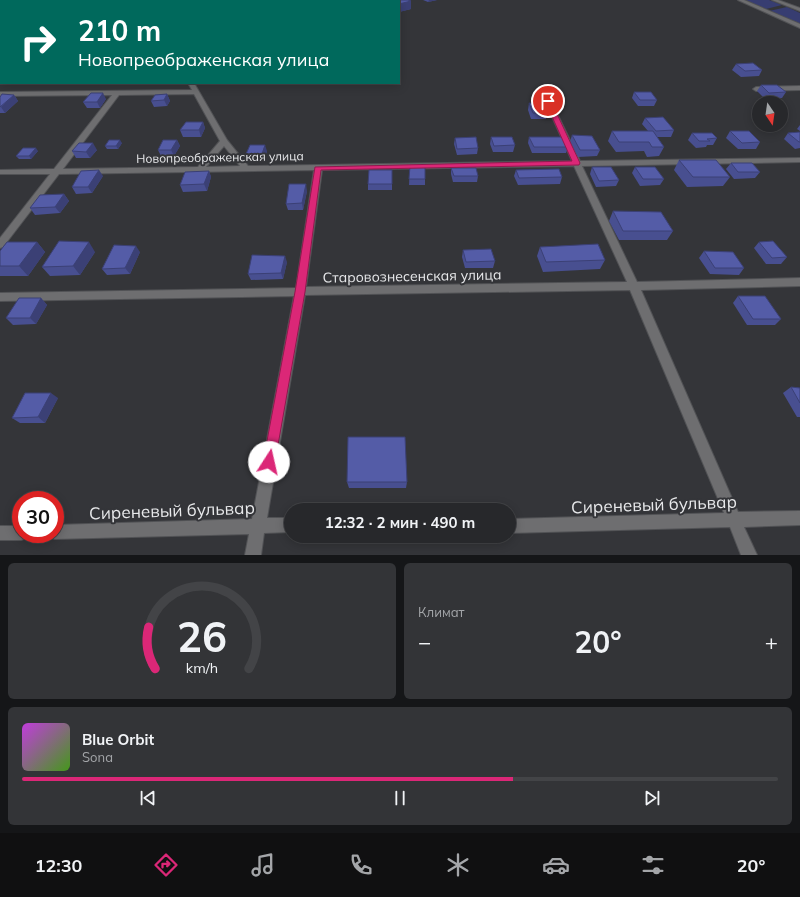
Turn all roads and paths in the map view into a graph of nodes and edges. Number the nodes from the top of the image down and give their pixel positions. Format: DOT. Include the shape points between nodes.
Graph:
graph roads {
  1 [pos="740,0"];
  2 [pos="774,0"];
  3 [pos="800,10"];
  4 [pos="800,26"];
  5 [pos="192,84"];
  6 [pos="800,88"];
  7 [pos="756,89"];
  8 [pos="197,92"];
  9 [pos="0,94"];
  10 [pos="116,94"];
  11 [pos="548,101"];
  12 [pos="224,141"];
  13 [pos="800,160"];
  14 [pos="577,163"];
  15 [pos="318,168"];
  16 [pos="246,169"];
  17 [pos="199,170"];
  18 [pos="0,172"];
  19 [pos="56,172"];
  20 [pos="0,245"];
  21 [pos="800,282"];
  22 [pos="634,286"];
  23 [pos="300,292"];
  24 [pos="0,297"];
  25 [pos="800,518"];
  26 [pos="733,520"];
  27 [pos="258,524"];
  28 [pos="284,525"];
  29 [pos="516,526"];
  30 [pos="64,532"];
  31 [pos="0,533"];
  32 [pos="12,533"];
  33 [pos="253,555"];
  34 [pos="749,555"];
  1 -- 4 [label="street"];
  2 -- 3 [label="street"];
  5 -- 8 [label="street"];
  6 -- 7 [label="street"];
  8 -- 10 [label="street"];
  8 -- 12 [label="street"];
  9 -- 10 [label="street"];
  10 -- 19 [label="street"];
  11 -- 14 [label="street"];
  12 -- 16 [label="street"];
  12 -- 17 [label="street"];
  13 -- 14 [label="street, Новопреображенская улица"];
  14 -- 15 [label="street, Новопреображенская улица"];
  14 -- 22 [label="street"];
  15 -- 16 [label="street, Новопреображенская улица"];
  15 -- 23 [label="street"];
  16 -- 17 [label="street, Новопреображенская улица"];
  17 -- 19 [label="street, Новопреображенская улица"];
  18 -- 19 [label="street, Новопреображенская улица"];
  19 -- 20 [label="street"];
  21 -- 22 [label="street, Старовознесенская улица"];
  22 -- 23 [label="street, Старовознесенская улица"];
  22 -- 26 [label="street"];
  23 -- 24 [label="street, Старовознесенская улица"];
  23 -- 27 [label="street"];
  25 -- 26 [label="street, Сиреневый бульвар"];
  26 -- 29 [label="street, Сиреневый бульвар"];
  26 -- 34 [label="street"];
  27 -- 28 [label="street, Сиреневый бульвар"];
  27 -- 30 [label="street, Сиреневый бульвар"];
  27 -- 33 [label="street"];
  31 -- 32 [label="street"];
}
